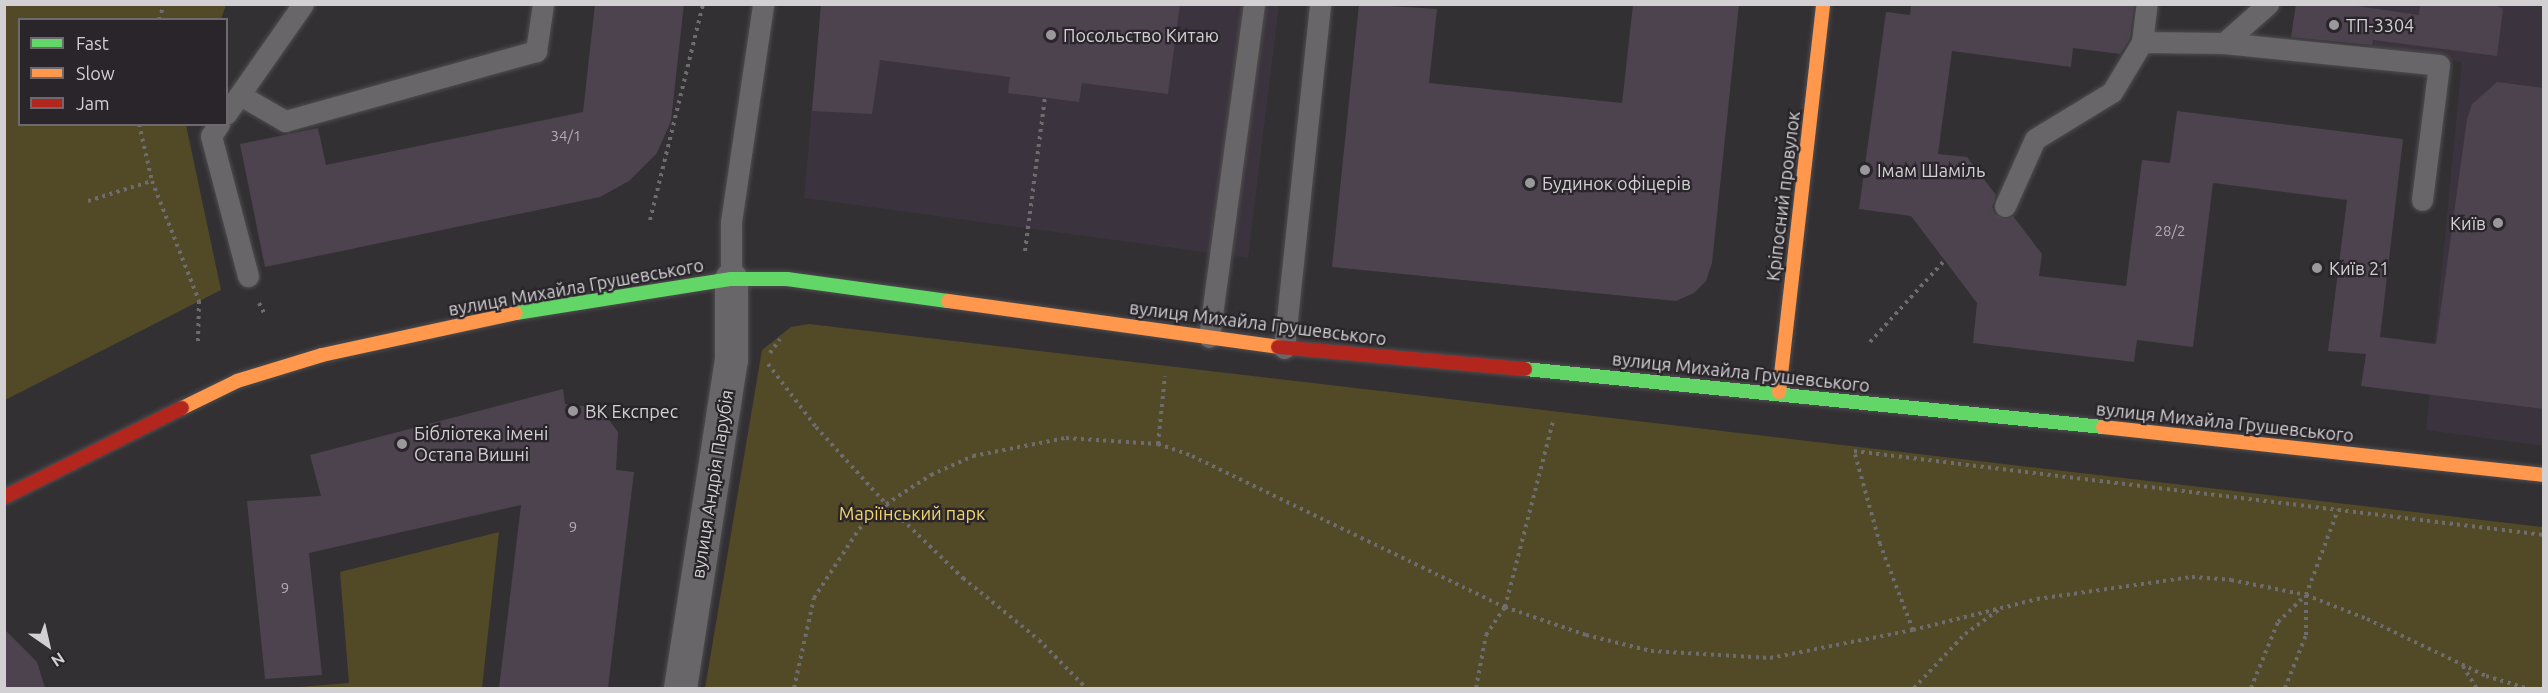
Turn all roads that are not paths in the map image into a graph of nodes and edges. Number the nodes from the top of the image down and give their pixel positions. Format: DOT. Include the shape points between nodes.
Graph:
graph roads {
  1 [pos="303,4"];
  2 [pos="543,4"];
  3 [pos="762,4"];
  4 [pos="1254,4"];
  5 [pos="1320,4"];
  6 [pos="1823,4"];
  7 [pos="2147,4"];
  8 [pos="2268,4"];
  9 [pos="2142,42"];
  10 [pos="2224,43"];
  11 [pos="240,95"];
  12 [pos="228,111"];
  13 [pos="218,126"];
  14 [pos="2422,200"];
  15 [pos="2005,206"];
  16 [pos="248,276"];
  17 [pos="731,279"];
  18 [pos="1209,337"];
  19 [pos="1284,348"];
  20 [pos="1779,392"];
  21 [pos="2544,475"];
  22 [pos="4,497"];
  23 [pos="680,688"];
  1 -- 11 [label="lane"];
  2 -- 11 [label="lane" via="536,51 285,122"];
  3 -- 17 [label="lane" via="731,222"];
  4 -- 18 [label="lane"];
  5 -- 19 [label="lane"];
  6 -- 20 [label="main road, Кріпосний провулок"];
  7 -- 9 [label="lane"];
  8 -- 10 [label="lane"];
  9 -- 10 [label="lane"];
  9 -- 15 [label="lane" via="2112,92 2035,139"];
  10 -- 14 [label="lane" via="2439,65"];
  11 -- 12 [label="lane"];
  13 -- 16 [label="lane" via="211,136"];
  17 -- 18 [label="main road, вулиця Михайла Грушевського" via="787,279"];
  17 -- 22 [label="main road, вулиця Михайла Грушевського" via="545,307 311,359 237,381"];
  17 -- 23 [label="street, вулиця Андрія Парубія" via="731,360"];
  18 -- 19 [label="main road, вулиця Михайла Грушевського"];
  19 -- 20 [label="main road, вулиця Михайла Грушевського"];
  20 -- 21 [label="main road, вулиця Михайла Грушевського"];
}
